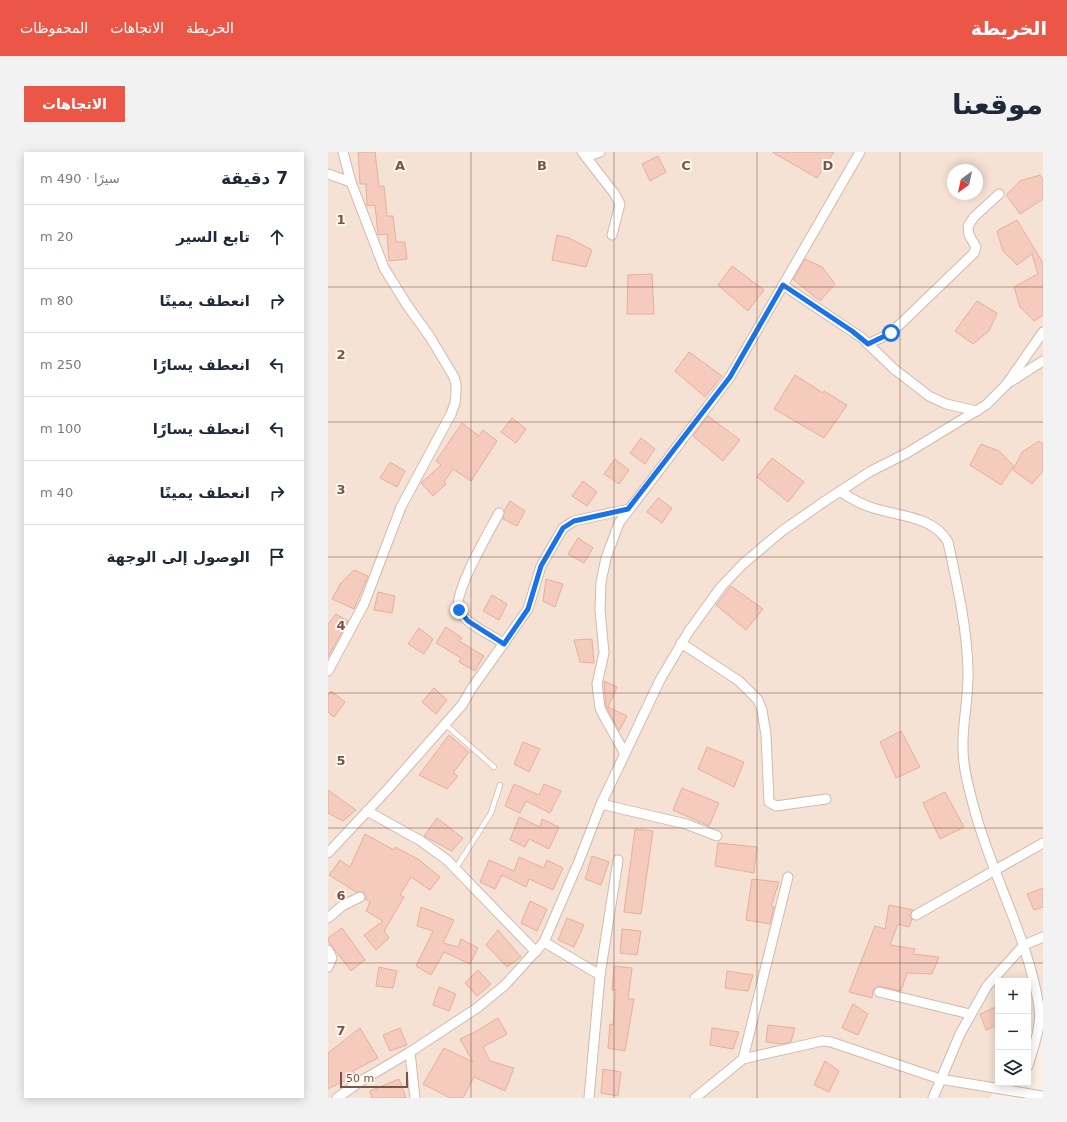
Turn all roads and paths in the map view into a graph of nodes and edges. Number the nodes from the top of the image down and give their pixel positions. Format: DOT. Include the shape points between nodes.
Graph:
graph roads {
  1 [pos="343,152"];
  2 [pos="600,152"];
  3 [pos="860,152"];
  4 [pos="584,154"];
  5 [pos="328,174"];
  6 [pos="351,182"];
  7 [pos="999,194"];
  8 [pos="612,234"];
  9 [pos="783,285"];
  10 [pos="1043,332"];
  11 [pos="868,344"];
  12 [pos="1043,361"];
  13 [pos="1006,385"];
  14 [pos="977,411"];
  15 [pos="840,491"];
  16 [pos="628,509"];
  17 [pos="499,513"];
  18 [pos="682,643"];
  19 [pos="504,644"];
  20 [pos="328,671"];
  21 [pos="446,725"];
  22 [pos="624,752"];
  23 [pos="494,767"];
  24 [pos="500,785"];
  25 [pos="826,799"];
  26 [pos="601,804"];
  27 [pos="367,811"];
  28 [pos="717,836"];
  29 [pos="1043,843"];
  30 [pos="328,853"];
  31 [pos="618,860"];
  32 [pos="456,868"];
  33 [pos="996,870"];
  34 [pos="788,877"];
  35 [pos="360,897"];
  36 [pos="916,915"];
  37 [pos="328,918"];
  38 [pos="1043,937"];
  39 [pos="544,942"];
  40 [pos="1024,945"];
  41 [pos="328,950"];
  42 [pos="536,952"];
  43 [pos="328,967"];
  44 [pos="600,975"];
  45 [pos="879,992"];
  46 [pos="970,1014"];
  47 [pos="410,1052"];
  48 [pos="1031,1054"];
  49 [pos="743,1059"];
  50 [pos="940,1079"];
  51 [pos="1021,1088"];
  52 [pos="1043,1096"];
  53 [pos="337,1098"];
  54 [pos="415,1098"];
  55 [pos="589,1098"];
  56 [pos="695,1098"];
  57 [pos="933,1098"];
  1 -- 6 [label="street"];
  2 -- 4 [label="street"];
  3 -- 9 [label="street"];
  4 -- 8 [label="street" via="620,204"];
  5 -- 6 [label="street"];
  6 -- 20 [label="street" via="384,268 444,359 456,384 455,403 451,414 404,500 364,604"];
  7 -- 11 [label="street" via="968,226 969,235 976,247 974,253 891,333"];
  9 -- 11 [label="street"];
  9 -- 16 [label="street" via="730,377"];
  10 -- 13 [label="street"];
  11 -- 14 [label="street" via="894,369 929,396 946,404"];
  12 -- 13 [label="street"];
  13 -- 14 [label="street"];
  14 -- 15 [label="street"];
  15 -- 18 [label="street" via="782,531 743,564 721,587"];
  15 -- 33 [label="street" via="856,502 931,525 944,535 948,542 967,646 968,671 962,748 964,763 974,809"];
  16 -- 19 [label="street" via="574,521 563,528 541,566 528,609"];
  16 -- 22 [label="street" via="619,523 606,558 601,582 600,610 604,653 597,684 604,716"];
  17 -- 19 [label="street" via="462,586 457,604 465,618"];
  18 -- 22 [label="street" via="660,680"];
  18 -- 25 [label="street" via="739,682 758,700 766,735 769,802 776,806"];
  19 -- 21 [label="street"];
  21 -- 23 [label="lane"];
  21 -- 27 [label="street"];
  22 -- 26 [label="street"];
  24 -- 32 [label="lane" via="491,813"];
  26 -- 28 [label="street" via="686,824"];
  26 -- 39 [label="street"];
  27 -- 30 [label="street"];
  27 -- 32 [label="street" via="421,841"];
  29 -- 33 [label="street"];
  31 -- 44 [label="street"];
  32 -- 42 [label="street"];
  33 -- 36 [label="street"];
  33 -- 40 [label="street"];
  34 -- 49 [label="street"];
  35 -- 37 [label="street" via="342,906"];
  38 -- 40 [label="street"];
  39 -- 42 [label="street"];
  39 -- 44 [label="street"];
  40 -- 46 [label="street" via="991,982"];
  40 -- 48 [label="street" via="1039,1008"];
  41 -- 43 [label="street" via="332,962"];
  42 -- 47 [label="street" via="505,985 477,1008"];
  44 -- 55 [label="street"];
  45 -- 46 [label="street"];
  46 -- 50 [label="street"];
  47 -- 53 [label="street"];
  47 -- 54 [label="street"];
  49 -- 50 [label="street" via="822,1041 832,1042"];
  49 -- 56 [label="street"];
  50 -- 51 [label="street"];
  50 -- 57 [label="street"];
  51 -- 52 [label="street"];
}
